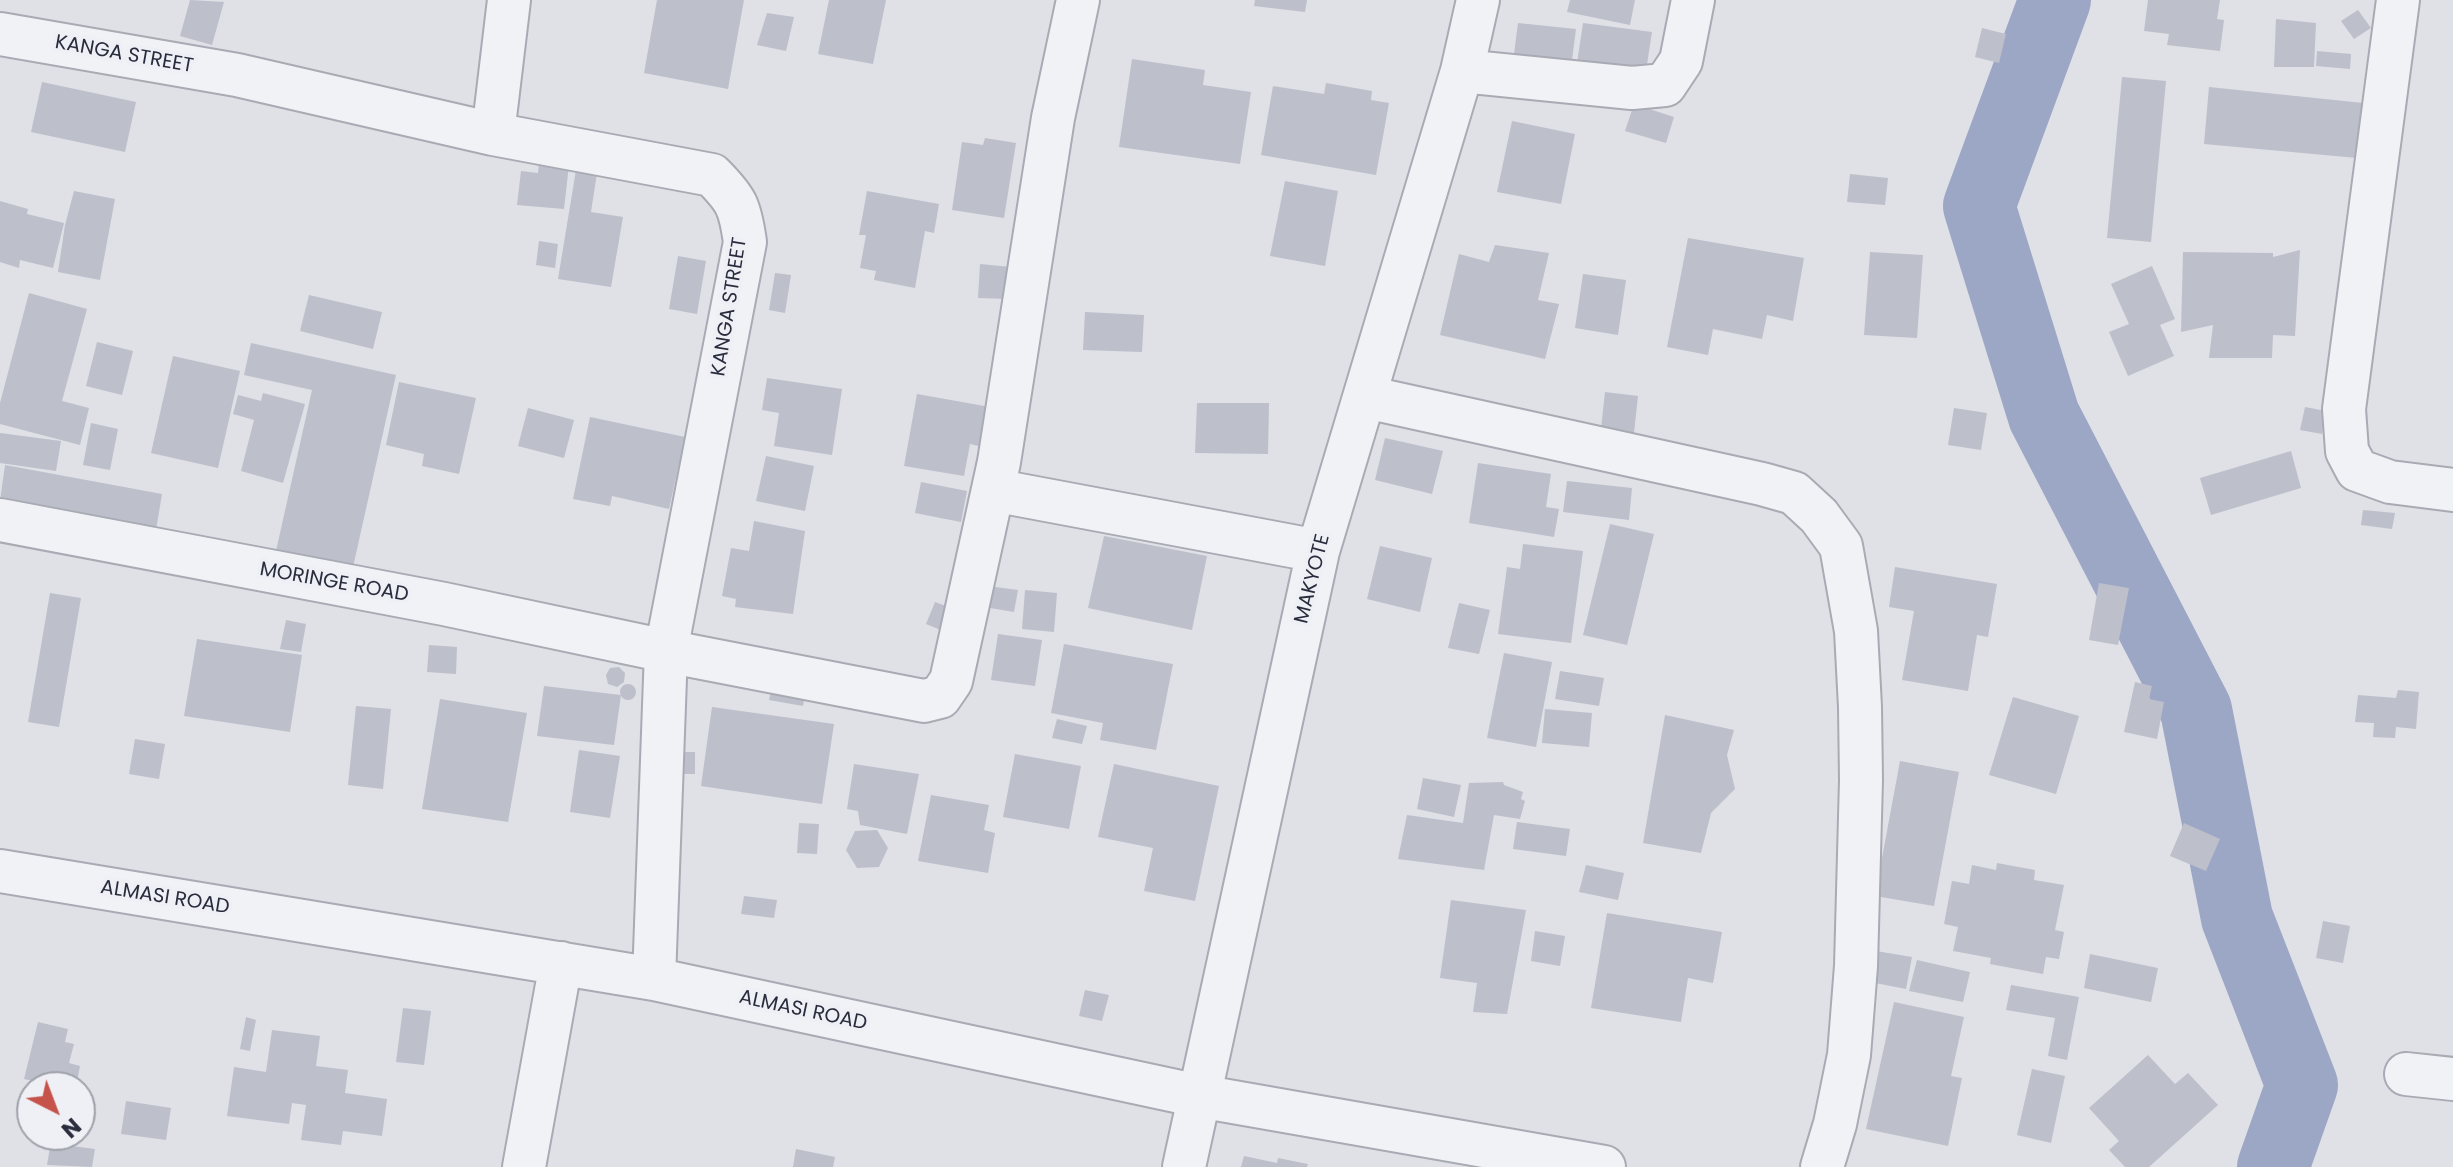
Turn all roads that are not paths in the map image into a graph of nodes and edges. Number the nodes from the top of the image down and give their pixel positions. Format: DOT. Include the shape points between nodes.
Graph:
graph roads {
  1 [pos="509,0"];
  2 [pos="1078,0"];
  3 [pos="1478,0"];
  4 [pos="1693,0"];
  5 [pos="2398,0"];
  6 [pos="0,34"];
  7 [pos="1462,71"];
  8 [pos="493,134"];
  9 [pos="1366,397"];
  10 [pos="993,490"];
  11 [pos="2453,490"];
  12 [pos="0,520"];
  13 [pos="1318,551"];
  14 [pos="666,651"];
  15 [pos="0,871"];
  16 [pos="561,963"];
  17 [pos="654,979"];
  18 [pos="2406,1074"];
  19 [pos="2453,1079"];
  20 [pos="1199,1096"];
  21 [pos="524,1167"];
  22 [pos="1184,1167"];
  23 [pos="1604,1167"];
  24 [pos="1822,1167"];
  1 -- 8 [label="street"];
  2 -- 10 [label="street, MORINGE ROAD" via="1053,118"];
  3 -- 7 [label="street, MAKYOTE"];
  4 -- 7 [label="street" via="1681,61 1665,85 1632,88"];
  5 -- 11 [label="street" via="2344,409 2347,451 2357,470 2390,482"];
  6 -- 8 [label="street, KANGA STREET" via="237,75"];
  7 -- 9 [label="street, MAKYOTE"];
  8 -- 14 [label="street, KANGA STREET" via="712,175 732,195 742,218 745,242"];
  9 -- 13 [label="street, MAKYOTE"];
  9 -- 24 [label="street" via="1794,493 1841,546 1856,631 1860,707 1859,908 1849,1055"];
  10 -- 13 [label="street"];
  10 -- 14 [label="street, MORINGE ROAD" via="951,681 940,697 924,701"];
  12 -- 14 [label="street, MORINGE ROAD"];
  13 -- 20 [label="street, MAKYOTE"];
  14 -- 17 [label="street, KANGA STREET"];
  15 -- 16 [label="street, ALMASI ROAD"];
  16 -- 17 [label="street, ALMASI ROAD"];
  16 -- 21 [label="street"];
  17 -- 20 [label="street, ALMASI ROAD"];
  18 -- 19 [label="street"];
  20 -- 22 [label="street, MAKYOTE"];
  20 -- 23 [label="street, ALMASI ROAD"];
}
